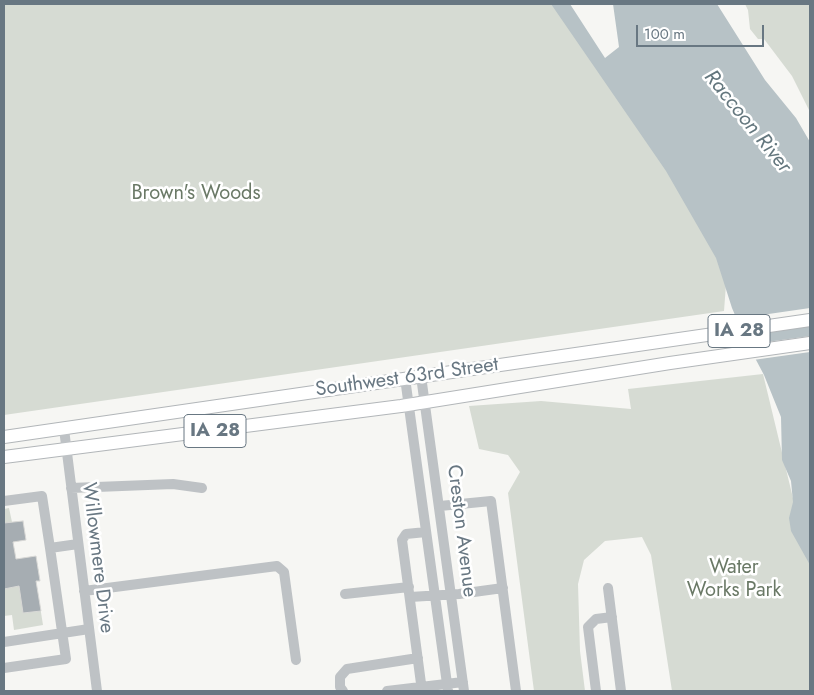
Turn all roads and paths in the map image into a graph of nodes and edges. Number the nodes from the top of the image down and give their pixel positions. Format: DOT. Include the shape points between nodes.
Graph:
graph roads {
  1 [pos="810,320"];
  2 [pos="810,343"];
  3 [pos="421,376"];
  4 [pos="405,378"];
  5 [pos="426,402"];
  6 [pos="410,404"];
  7 [pos="64,429"];
  8 [pos="4,437"];
  9 [pos="65,450"];
  10 [pos="4,457"];
  11 [pos="71,488"];
  12 [pos="202,488"];
  13 [pos="4,501"];
  14 [pos="440,506"];
  15 [pos="426,532"];
  16 [pos="78,544"];
  17 [pos="50,548"];
  18 [pos="503,588"];
  19 [pos="608,588"];
  20 [pos="84,591"];
  21 [pos="409,592"];
  22 [pos="345,594"];
  23 [pos="435,594"];
  24 [pos="451,594"];
  25 [pos="612,617"];
  26 [pos="89,629"];
  27 [pos="63,633"];
  28 [pos="4,642"];
  29 [pos="418,658"];
  30 [pos="296,660"];
  31 [pos="4,668"];
  32 [pos="463,686"];
  33 [pos="448,687"];
  34 [pos="422,689"];
  35 [pos="97,691"];
  36 [pos="343,691"];
  37 [pos="387,691"];
  38 [pos="516,691"];
  39 [pos="596,691"];
  40 [pos="621,691"];
  1 -- 3 [label="main road, Southwest 63rd Street / IA 28"];
  2 -- 5 [label="main road, Southwest 63rd Street / IA 28"];
  3 -- 4 [label="main road, Southwest 63rd Street / IA 28"];
  3 -- 5 [label="street, Creston Avenue"];
  4 -- 6 [label="street, Creston Avenue"];
  4 -- 7 [label="main road, Southwest 63rd Street / IA 28"];
  5 -- 6 [label="main road, Southwest 63rd Street / IA 28"];
  5 -- 14 [label="street, Creston Avenue"];
  6 -- 9 [label="main road, Southwest 63rd Street / IA 28"];
  6 -- 15 [label="street, Creston Avenue"];
  7 -- 8 [label="main road, Southwest 63rd Street / IA 28"];
  7 -- 9 [label="street, Willowmere Drive"];
  9 -- 10 [label="main road, Southwest 63rd Street / IA 28"];
  9 -- 11 [label="street, Willowmere Drive"];
  11 -- 12 [label="street" via="173,484"];
  11 -- 16 [label="street, Willowmere Drive"];
  13 -- 17 [label="street" via="42,496"];
  14 -- 18 [label="street" via="492,501"];
  14 -- 24 [label="street, Creston Avenue"];
  15 -- 21 [label="street" via="406,534 402,540"];
  15 -- 23 [label="street, Creston Avenue"];
  16 -- 17 [label="street"];
  16 -- 20 [label="street, Willowmere Drive"];
  17 -- 27 [label="street"];
  18 -- 24 [label="street"];
  18 -- 38 [label="street"];
  19 -- 25 [label="street"];
  20 -- 26 [label="street, Willowmere Drive"];
  20 -- 30 [label="street" via="277,566 284,572"];
  21 -- 22 [label="street"];
  21 -- 23 [label="street"];
  21 -- 29 [label="street"];
  23 -- 24 [label="street"];
  23 -- 33 [label="street, Creston Avenue"];
  24 -- 32 [label="street, Creston Avenue"];
  25 -- 39 [label="street" via="596,619 588,627"];
  25 -- 40 [label="street"];
  26 -- 27 [label="street"];
  26 -- 35 [label="street, Willowmere Drive"];
  27 -- 28 [label="street"];
  27 -- 31 [label="street" via="66,659"];
  29 -- 34 [label="street"];
  29 -- 36 [label="street" via="347,669 340,678"];
  32 -- 33 [label="street"];
  33 -- 34 [label="street"];
  34 -- 37 [label="street"];
}
